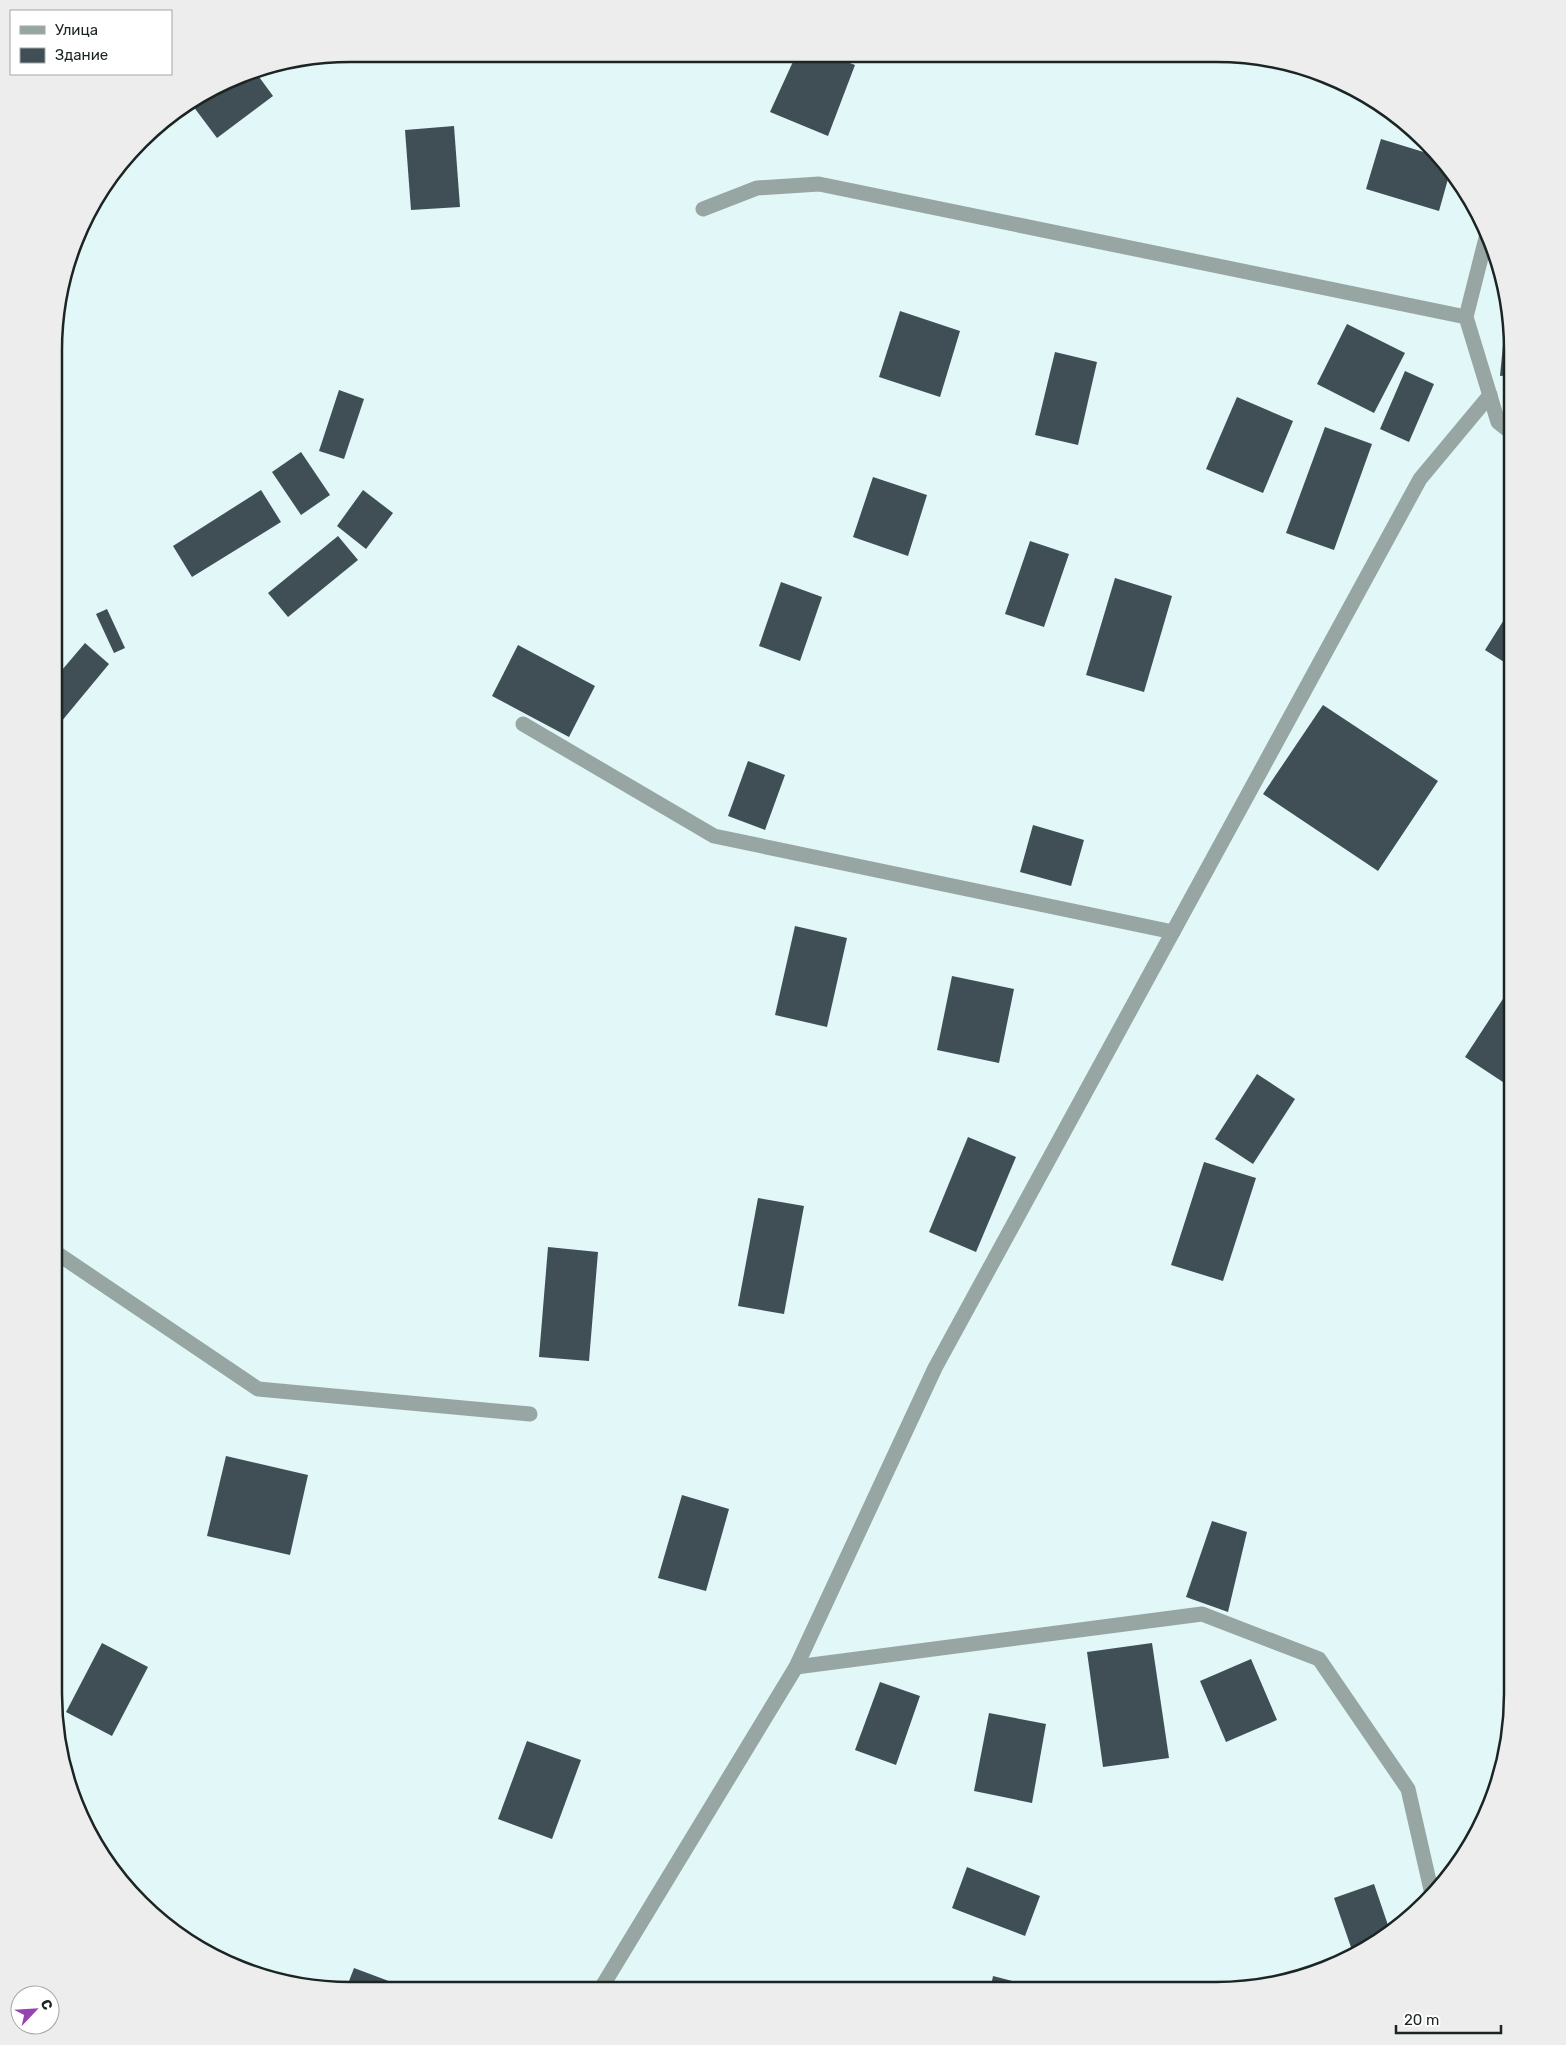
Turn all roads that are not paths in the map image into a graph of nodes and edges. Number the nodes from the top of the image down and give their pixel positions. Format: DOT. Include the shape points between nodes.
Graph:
graph roads {
  1 [pos="703,209"];
  2 [pos="1484,246"];
  3 [pos="1466,317"];
  4 [pos="1490,395"];
  5 [pos="1504,427"];
  6 [pos="523,724"];
  7 [pos="1173,932"];
  8 [pos="62,1257"];
  9 [pos="530,1414"];
  10 [pos="796,1667"];
  11 [pos="1430,1886"];
  12 [pos="605,1982"];
  1 -- 3 [label="street" via="757,188 819,184"];
  2 -- 3 [label="street"];
  3 -- 4 [label="street"];
  4 -- 5 [label="street" via="1498,422"];
  4 -- 7 [label="street" via="1420,479"];
  6 -- 7 [label="street" via="714,836"];
  7 -- 10 [label="street" via="935,1368"];
  8 -- 9 [label="street" via="258,1389"];
  10 -- 11 [label="street" via="1202,1614 1319,1659 1408,1788"];
  10 -- 12 [label="street"];
}
